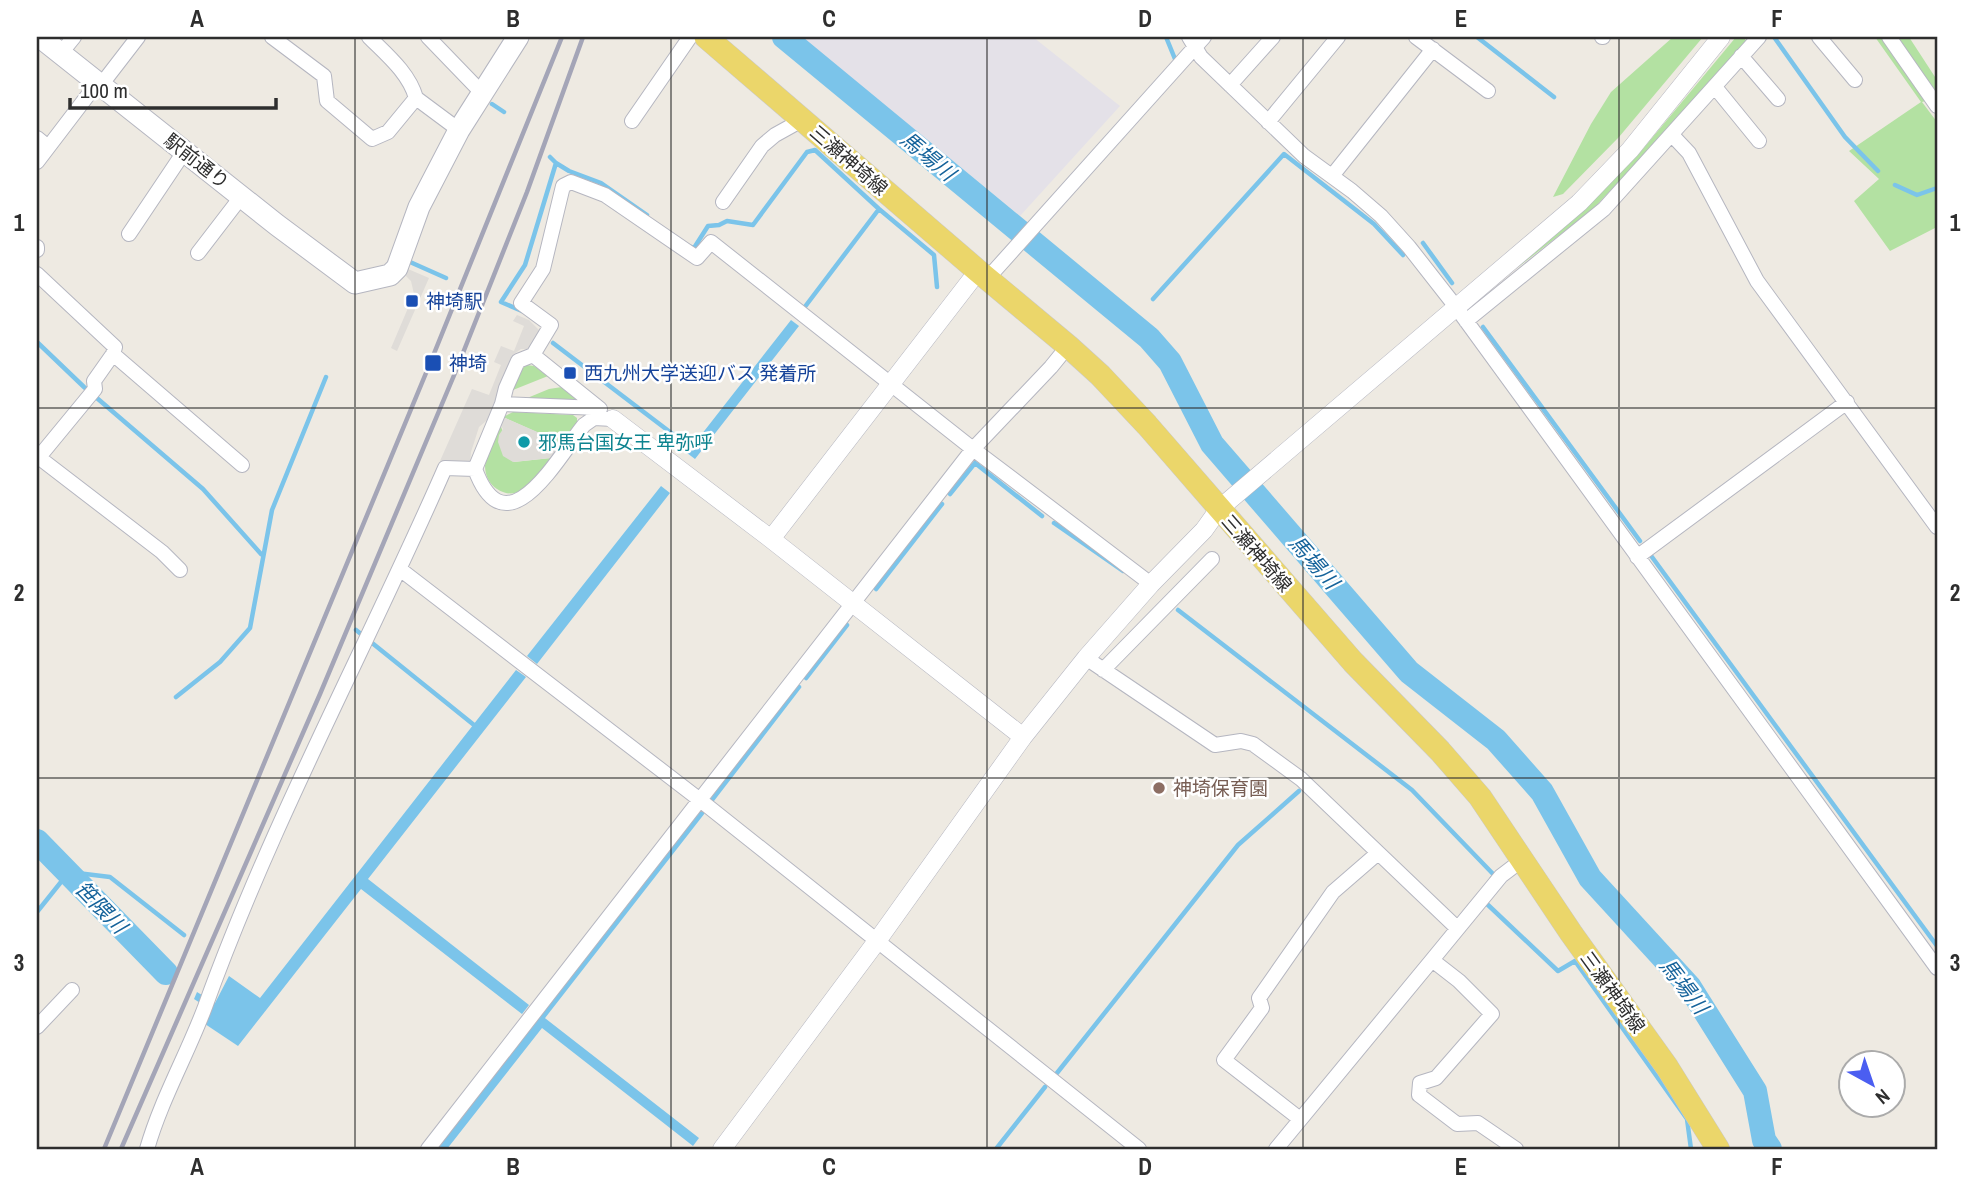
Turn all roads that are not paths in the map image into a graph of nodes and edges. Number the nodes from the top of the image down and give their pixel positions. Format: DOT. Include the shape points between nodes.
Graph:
graph roads {
  1 [pos="40,37"];
  2 [pos="138,37"];
  3 [pos="272,37"];
  4 [pos="369,37"];
  5 [pos="428,37"];
  6 [pos="518,37"];
  7 [pos="690,37"];
  8 [pos="706,37"];
  9 [pos="1273,37"];
  10 [pos="1338,37"];
  11 [pos="1416,37"];
  12 [pos="1721,37"];
  13 [pos="1759,37"];
  14 [pos="1819,37"];
  15 [pos="1889,37"];
  16 [pos="1196,40"];
  17 [pos="67,45"];
  18 [pos="1433,49"];
  19 [pos="1741,57"];
  20 [pos="1855,80"];
  21 [pos="99,84"];
  22 [pos="1230,85"];
  23 [pos="1714,87"];
  24 [pos="1488,91"];
  25 [pos="483,94"];
  26 [pos="416,98"];
  27 [pos="1778,99"];
  28 [pos="1937,106"];
  29 [pos="802,120"];
  30 [pos="632,121"];
  31 [pos="1268,122"];
  32 [pos="459,130"];
  33 [pos="1671,135"];
  34 [pos="1759,141"];
  35 [pos="43,142"];
  36 [pos="184,152"];
  37 [pos="37,162"];
  38 [pos="1332,176"];
  39 [pos="241,197"];
  40 [pos="723,202"];
  41 [pos="129,234"];
  42 [pos="198,253"];
  43 [pos="37,274"];
  44 [pos="982,275"];
  45 [pos="1461,314"];
  46 [pos="1068,345"];
  47 [pos="113,354"];
  48 [pos="533,355"];
  49 [pos="890,384"];
  50 [pos="1847,402"];
  51 [pos="502,404"];
  52 [pos="598,408"];
  53 [pos="613,419"];
  54 [pos="973,449"];
  55 [pos="38,456"];
  56 [pos="242,466"];
  57 [pos="475,469"];
  58 [pos="1227,503"];
  59 [pos="1937,527"];
  60 [pos="771,539"];
  61 [pos="1637,557"];
  62 [pos="1212,559"];
  63 [pos="180,570"];
  64 [pos="401,570"];
  65 [pos="1151,584"];
  66 [pos="853,603"];
  67 [pos="1086,658"];
  68 [pos="1103,670"];
  69 [pos="1023,737"];
  70 [pos="700,800"];
  71 [pos="1378,853"];
  72 [pos="1522,860"];
  73 [pos="1457,928"];
  74 [pos="877,941"];
  75 [pos="1432,960"];
  76 [pos="1937,968"];
  77 [pos="72,990"];
  78 [pos="37,1027"];
  79 [pos="1300,1119"];
  80 [pos="147,1149"];
  81 [pos="428,1149"];
  82 [pos="722,1149"];
  83 [pos="1139,1149"];
  84 [pos="1276,1149"];
  85 [pos="1516,1149"];
  86 [pos="1718,1149"];
  1 -- 17 [label="main road, 駅前通り"];
  2 -- 21 [label="street"];
  3 -- 26 [label="street" via="324,76 327,101 372,139 388,132"];
  4 -- 26 [label="street" via="394,61 413,86"];
  5 -- 25 [label="street"];
  6 -- 25 [label="main road"];
  7 -- 30 [label="street"];
  8 -- 29 [label="main road, 三瀬神埼線"];
  9 -- 22 [label="street"];
  10 -- 31 [label="street"];
  11 -- 18 [label="street"];
  12 -- 45 [label="street" via="1630,150"];
  13 -- 19 [label="street"];
  14 -- 20 [label="street"];
  15 -- 28 [label="street"];
  16 -- 22 [label="street" via="1201,57"];
  16 -- 44 [label="street" via="1037,223"];
  17 -- 21 [label="main road, 駅前通り"];
  18 -- 24 [label="street"];
  18 -- 38 [label="street"];
  19 -- 23 [label="street"];
  19 -- 27 [label="street"];
  21 -- 35 [label="street"];
  21 -- 36 [label="main road, 駅前通り"];
  22 -- 31 [label="street"];
  23 -- 33 [label="street"];
  23 -- 34 [label="street"];
  25 -- 32 [label="main road"];
  26 -- 32 [label="street"];
  29 -- 40 [label="street" via="762,146"];
  29 -- 44 [label="main road, 三瀬神埼線"];
  31 -- 38 [label="street"];
  32 -- 39 [label="main road, 駅前通り" via="390,275 355,284"];
  33 -- 45 [label="street" via="1604,209"];
  33 -- 50 [label="street" via="1689,153 1757,281"];
  35 -- 37 [label="street"];
  36 -- 39 [label="main road, 駅前通り"];
  36 -- 41 [label="street"];
  38 -- 45 [label="street" via="1381,216"];
  39 -- 42 [label="street"];
  43 -- 47 [label="street" via="115,347"];
  44 -- 46 [label="main road, 三瀬神埼線"];
  44 -- 49 [label="street"];
  45 -- 58 [label="street"];
  45 -- 61 [label="street"];
  46 -- 54 [label="street"];
  46 -- 58 [label="main road, 三瀬神埼線"];
  47 -- 55 [label="street" via="93,381 92,393"];
  47 -- 56 [label="street"];
  48 -- 49 [label="street" via="551,325 521,303 543,270 563,186 571,182 605,195 697,258 711,242"];
  48 -- 51 [label="street" via="518,360"];
  48 -- 52 [label="street"];
  49 -- 54 [label="street"];
  49 -- 60 [label="street"];
  50 -- 59 [label="street"];
  50 -- 61 [label="street"];
  51 -- 52 [label="street"];
  51 -- 57 [label="street"];
  52 -- 53 [label="street"];
  53 -- 57 [label="street" via="594,418 584,425 531,493 513,504 498,502 481,487"];
  53 -- 60 [label="street"];
  54 -- 65 [label="street"];
  54 -- 66 [label="street"];
  55 -- 63 [label="street"];
  57 -- 64 [label="street" via="445,468"];
  58 -- 65 [label="street"];
  58 -- 72 [label="main road, 三瀬神埼線" via="1353,662 1480,797"];
  60 -- 66 [label="street"];
  61 -- 76 [label="street"];
  62 -- 68 [label="street"];
  64 -- 70 [label="street"];
  64 -- 80 [label="street" via="269,844"];
  65 -- 67 [label="street"];
  66 -- 69 [label="street"];
  66 -- 70 [label="street"];
  67 -- 68 [label="street"];
  67 -- 69 [label="street"];
  68 -- 71 [label="street" via="1215,745 1253,744 1301,779"];
  69 -- 74 [label="street"];
  70 -- 74 [label="street"];
  70 -- 81 [label="street"];
  71 -- 73 [label="street"];
  71 -- 79 [label="street" via="1333,892 1259,998 1262,1008 1224,1060"];
  72 -- 73 [label="street" via="1501,876"];
  72 -- 86 [label="main road, 三瀬神埼線" via="1667,1067"];
  73 -- 75 [label="street"];
  74 -- 82 [label="street"];
  74 -- 83 [label="street"];
  75 -- 79 [label="street"];
  75 -- 85 [label="street" via="1492,1014 1436,1078 1420,1083 1419,1095 1457,1124 1478,1124"];
  77 -- 78 [label="street"];
  79 -- 84 [label="street"];
}
